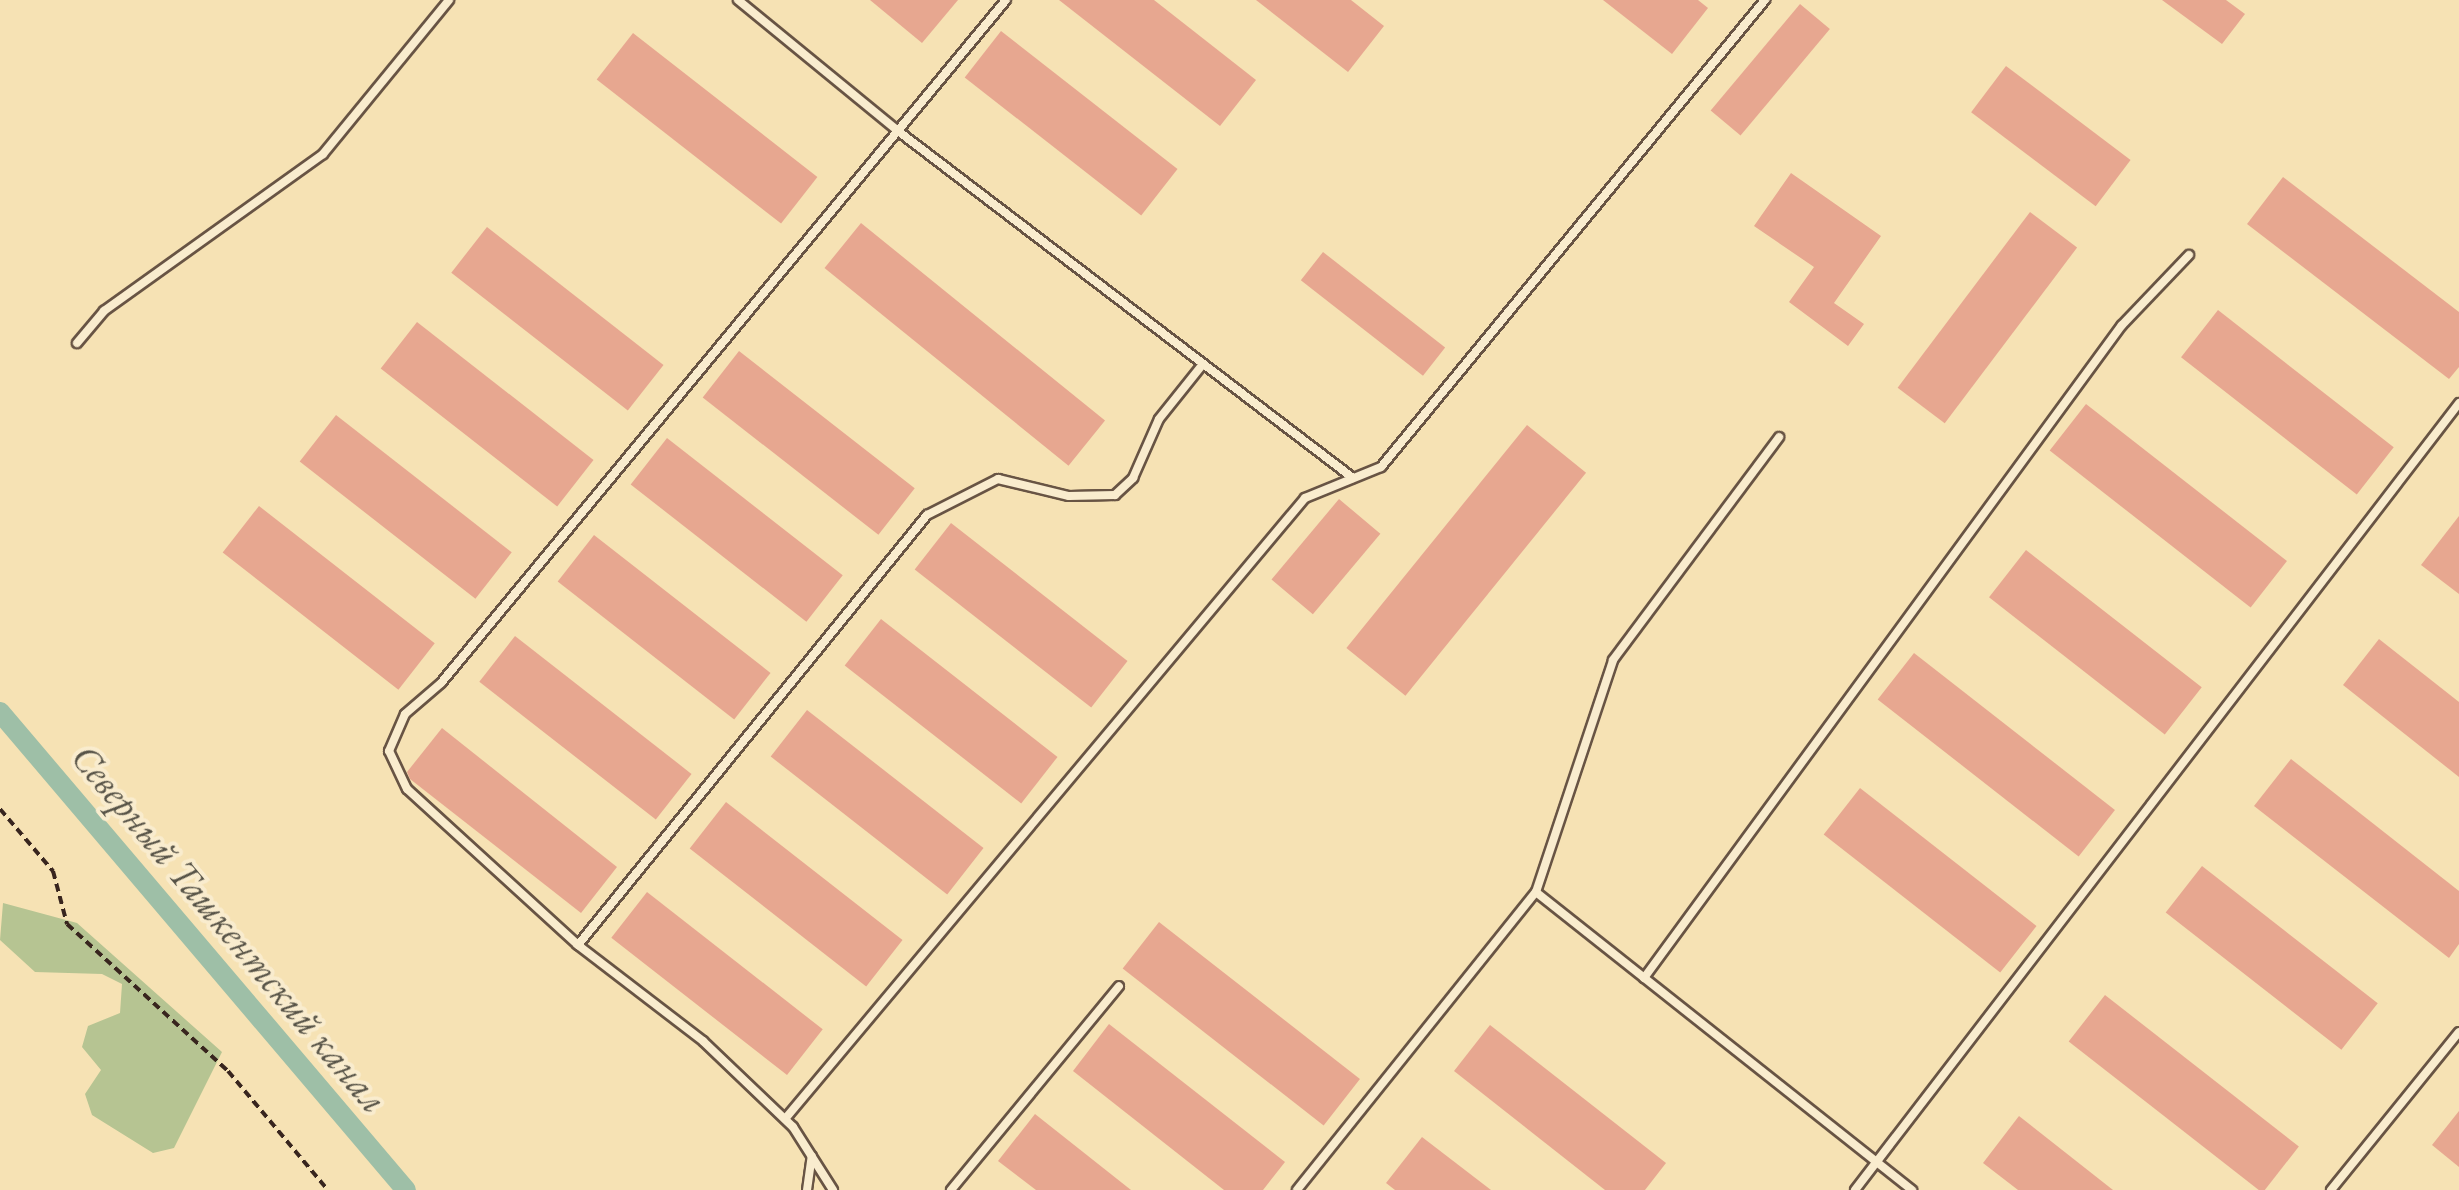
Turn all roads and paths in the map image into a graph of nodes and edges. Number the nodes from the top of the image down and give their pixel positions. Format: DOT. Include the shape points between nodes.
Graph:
graph roads {
  1 [pos="449,0"];
  2 [pos="738,0"];
  3 [pos="1006,0"];
  4 [pos="1765,0"];
  5 [pos="898,131"];
  6 [pos="2189,254"];
  7 [pos="77,344"];
  8 [pos="1202,364"];
  9 [pos="2459,402"];
  10 [pos="1780,437"];
  11 [pos="1353,478"];
  12 [pos="0,809"];
  13 [pos="1536,892"];
  14 [pos="578,945"];
  15 [pos="1644,978"];
  16 [pos="1119,986"];
  17 [pos="2459,1032"];
  18 [pos="786,1120"];
  19 [pos="812,1156"];
  20 [pos="1878,1162"];
  21 [pos="328,1190"];
  22 [pos="807,1190"];
  23 [pos="833,1190"];
  24 [pos="951,1190"];
  25 [pos="1297,1190"];
  26 [pos="1855,1190"];
  27 [pos="1912,1190"];
  28 [pos="2331,1190"];
  1 -- 7 [label="lane" via="323,154 104,311"];
  2 -- 5 [label="lane"];
  3 -- 5 [label="lane"];
  4 -- 11 [label="lane" via="1381,467"];
  5 -- 8 [label="lane"];
  5 -- 14 [label="lane" via="441,683 405,714 389,750 407,789"];
  6 -- 15 [label="lane" via="2122,325"];
  8 -- 11 [label="lane"];
  8 -- 14 [label="lane" via="1159,419 1133,478 1115,495 1070,496 998,479 927,515"];
  9 -- 20 [label="lane"];
  10 -- 13 [label="lane" via="1613,660"];
  11 -- 18 [label="lane" via="1304,498"];
  12 -- 21 [label="path" via="53,871 67,924 228,1071"];
  13 -- 15 [label="lane"];
  13 -- 25 [label="lane"];
  14 -- 18 [label="lane" via="704,1041"];
  15 -- 20 [label="lane"];
  16 -- 24 [label="lane"];
  17 -- 28 [label="lane"];
  18 -- 19 [label="lane"];
  19 -- 22 [label="lane"];
  19 -- 23 [label="lane"];
  20 -- 26 [label="lane"];
  20 -- 27 [label="lane"];
}
